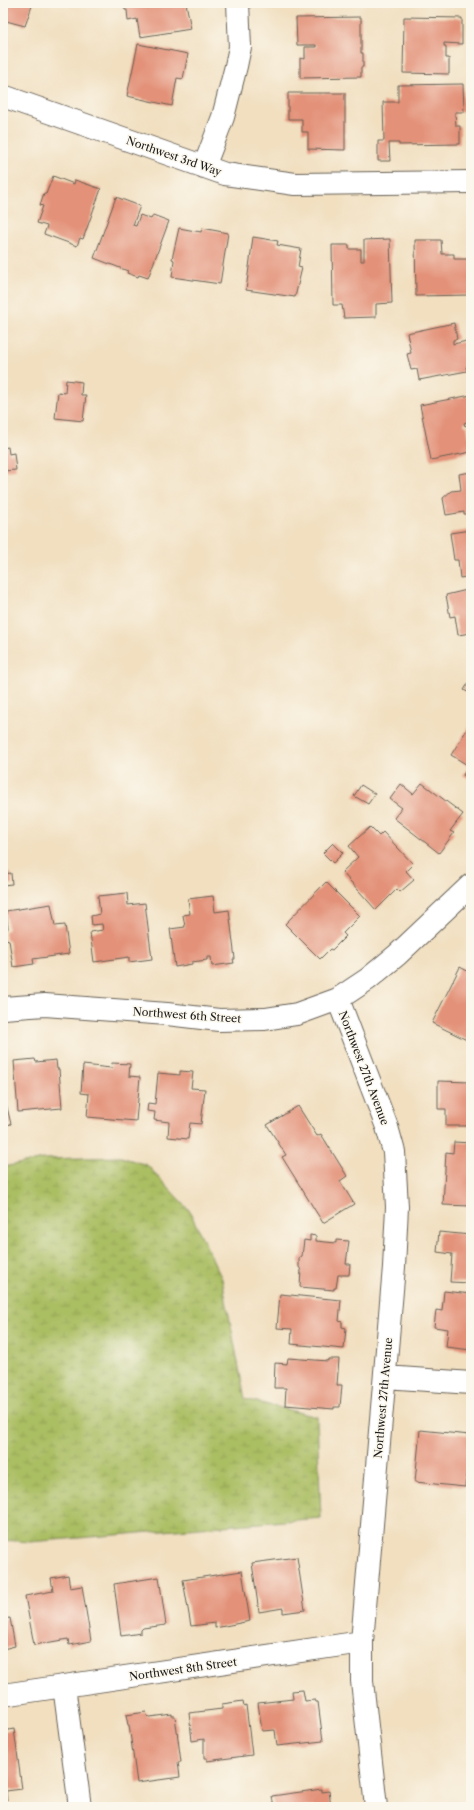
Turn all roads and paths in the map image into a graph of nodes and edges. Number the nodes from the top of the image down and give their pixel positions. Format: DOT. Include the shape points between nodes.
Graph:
graph roads {
  1 [pos="238,3"];
  2 [pos="3,96"];
  3 [pos="204,167"];
  4 [pos="471,182"];
  5 [pos="471,885"];
  6 [pos="338,999"];
  7 [pos="3,1008"];
  8 [pos="385,1377"];
  9 [pos="471,1382"];
  10 [pos="362,1642"];
  11 [pos="64,1686"];
  12 [pos="3,1695"];
  13 [pos="80,1807"];
  14 [pos="376,1807"];
  1 -- 3 [label="street" via="240,47 223,117"];
  2 -- 3 [label="street, Northwest 3rd Way"];
  3 -- 4 [label="street, Northwest 3rd Way" via="225,174 295,184"];
  5 -- 6 [label="street, Northwest 6th Street" via="368,979"];
  6 -- 7 [label="street, Northwest 6th Street" via="297,1014 265,1019 218,1020 45,1005"];
  6 -- 8 [label="street, Northwest 27th Avenue" via="387,1127 394,1152 397,1229"];
  8 -- 9 [label="street"];
  8 -- 10 [label="street, Northwest 27th Avenue"];
  10 -- 11 [label="street, Northwest 8th Street"];
  10 -- 14 [label="street, Northwest 27th Avenue" via="362,1681"];
  11 -- 12 [label="street, Northwest 8th Street"];
  11 -- 13 [label="street"];
}
